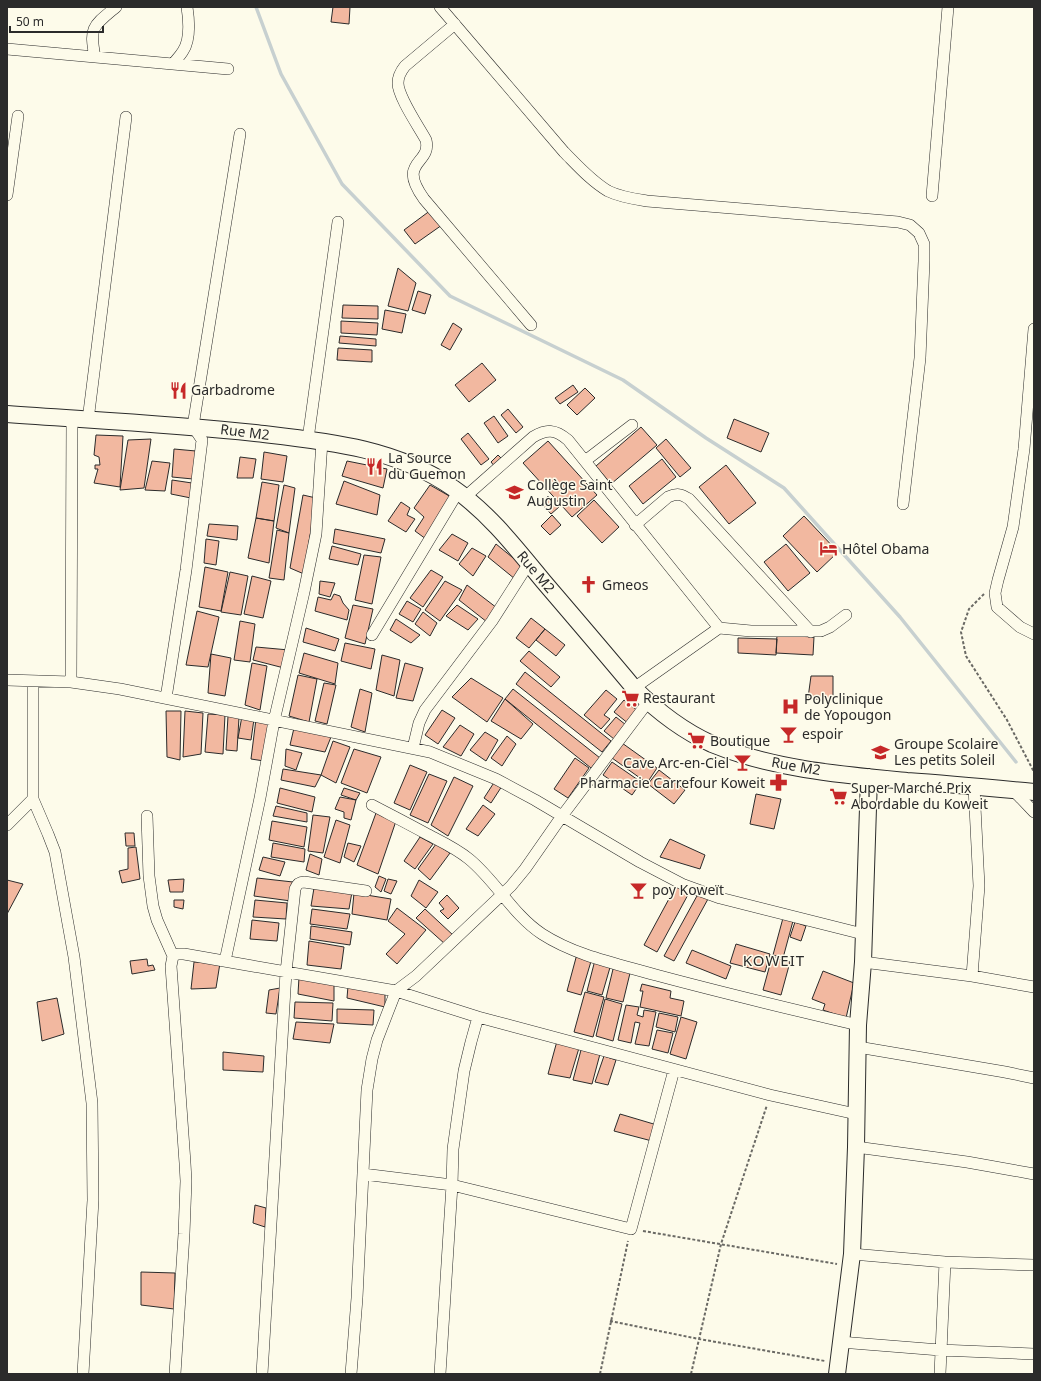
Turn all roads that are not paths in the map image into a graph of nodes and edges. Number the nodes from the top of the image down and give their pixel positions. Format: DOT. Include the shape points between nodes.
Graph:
graph roads {
  1 [pos="116,7"];
  2 [pos="187,7"];
  3 [pos="440,7"];
  4 [pos="948,7"];
  5 [pos="454,24"];
  6 [pos="7,49"];
  7 [pos="95,57"];
  8 [pos="173,64"];
  9 [pos="228,69"];
  10 [pos="18,116"];
  11 [pos="126,117"];
  12 [pos="240,134"];
  13 [pos="7,195"];
  14 [pos="932,196"];
  15 [pos="338,222"];
  16 [pos="532,325"];
  17 [pos="1034,329"];
  18 [pos="7,414"];
  19 [pos="80,419"];
  20 [pos="632,425"];
  21 [pos="193,426"];
  22 [pos="315,440"];
  23 [pos="1029,449"];
  24 [pos="585,461"];
  25 [pos="461,495"];
  26 [pos="903,504"];
  27 [pos="635,525"];
  28 [pos="529,563"];
  29 [pos="846,615"];
  30 [pos="719,628"];
  31 [pos="811,632"];
  32 [pos="1034,634"];
  33 [pos="372,635"];
  34 [pos="7,680"];
  35 [pos="33,681"];
  36 [pos="71,682"];
  37 [pos="634,688"];
  38 [pos="166,698"];
  39 [pos="648,702"];
  40 [pos="274,721"];
  41 [pos="413,748"];
  42 [pos="869,777"];
  43 [pos="974,787"];
  44 [pos="1013,790"];
  45 [pos="1034,792"];
  46 [pos="33,799"];
  47 [pos="372,805"];
  48 [pos="1034,812"];
  49 [pos="147,816"];
  50 [pos="562,816"];
  51 [pos="7,825"];
  52 [pos="366,892"];
  53 [pos="502,894"];
  54 [pos="863,934"];
  55 [pos="173,956"];
  56 [pos="225,961"];
  57 [pos="863,962"];
  58 [pos="286,972"];
  59 [pos="972,976"];
  60 [pos="1034,987"];
  61 [pos="396,991"];
  62 [pos="478,1017"];
  63 [pos="858,1025"];
  64 [pos="858,1047"];
  65 [pos="674,1070"];
  66 [pos="1034,1078"];
  67 [pos="856,1114"];
  68 [pos="856,1147"];
  69 [pos="363,1174"];
  70 [pos="1034,1174"];
  71 [pos="452,1185"];
  72 [pos="851,1260"];
  73 [pos="946,1262"];
  74 [pos="1034,1265"];
  75 [pos="840,1342"];
  76 [pos="940,1350"];
  77 [pos="1034,1354"];
  78 [pos="837,1369"];
  79 [pos="83,1374"];
  80 [pos="175,1374"];
  81 [pos="262,1374"];
  82 [pos="351,1374"];
  83 [pos="440,1374"];
  84 [pos="940,1374"];
  1 -- 7 [label="street" via="97,23 92,31"];
  2 -- 8 [label="street" via="188,37 184,50"];
  3 -- 5 [label="street"];
  4 -- 14 [label="street"];
  5 -- 16 [label="street" via="400,73 399,91 427,145 426,152 413,171 413,180 424,199"];
  5 -- 26 [label="street" via="564,152 608,190 647,201 898,222 910,225 920,233 924,244 924,261 920,358"];
  6 -- 7 [label="street"];
  7 -- 8 [label="street"];
  8 -- 9 [label="street"];
  10 -- 13 [label="street"];
  11 -- 19 [label="street"];
  12 -- 21 [label="street"];
  15 -- 22 [label="street"];
  17 -- 23 [label="street"];
  18 -- 19 [label="street, Rue M2"];
  19 -- 21 [label="street, Rue M2"];
  19 -- 36 [label="street"];
  20 -- 24 [label="street"];
  21 -- 22 [label="street, Rue M2"];
  21 -- 38 [label="street" via="202,440 186,570"];
  22 -- 25 [label="street, Rue M2" via="390,456 440,479"];
  22 -- 40 [label="street" via="316,534"];
  23 -- 32 [label="street" via="1013,527 995,593 997,607 1020,627"];
  24 -- 25 [label="street" via="560,434 552,431 540,433"];
  24 -- 27 [label="street"];
  25 -- 28 [label="street, Rue M2" via="501,531"];
  25 -- 33 [label="street"];
  27 -- 30 [label="street"];
  27 -- 31 [label="street" via="668,497 682,494"];
  28 -- 37 [label="street, Rue M2"];
  28 -- 41 [label="street" via="492,621 426,710 418,723"];
  29 -- 31 [label="street" via="830,627"];
  30 -- 31 [label="street"];
  30 -- 37 [label="street"];
  34 -- 35 [label="street"];
  35 -- 36 [label="street"];
  35 -- 46 [label="street"];
  36 -- 38 [label="street"];
  37 -- 39 [label="street, Rue M2"];
  38 -- 40 [label="street"];
  39 -- 42 [label="street, Rue M2" via="692,734 746,756 779,764"];
  39 -- 50 [label="street"];
  40 -- 41 [label="street"];
  40 -- 56 [label="street"];
  41 -- 50 [label="street" via="430,752 496,779"];
  42 -- 43 [label="street, Rue M2"];
  42 -- 54 [label="street"];
  43 -- 44 [label="street, Rue M2"];
  43 -- 59 [label="street" via="979,886"];
  44 -- 45 [label="street, Rue M2"];
  44 -- 48 [label="street"];
  46 -- 51 [label="street"];
  46 -- 79 [label="street" via="48,834 58,867 74,957 92,1103 93,1200"];
  47 -- 53 [label="street" via="455,848 470,859"];
  49 -- 55 [label="street" via="153,906"];
  50 -- 53 [label="street" via="525,869"];
  50 -- 54 [label="street" via="684,885 720,898"];
  52 -- 58 [label="street" via="300,882 297,885"];
  53 -- 61 [label="street" via="416,976"];
  53 -- 63 [label="street" via="527,923 574,950 712,990"];
  54 -- 57 [label="street"];
  55 -- 56 [label="street" via="184,954"];
  55 -- 80 [label="street" via="171,966 186,1182"];
  56 -- 58 [label="street"];
  57 -- 59 [label="street"];
  57 -- 63 [label="street"];
  58 -- 61 [label="street"];
  58 -- 81 [label="street"];
  59 -- 60 [label="street"];
  61 -- 62 [label="street"];
  61 -- 69 [label="street" via="372,1059"];
  62 -- 65 [label="street"];
  62 -- 71 [label="street" via="459,1101"];
  63 -- 64 [label="street"];
  64 -- 66 [label="street"];
  64 -- 67 [label="street"];
  65 -- 67 [label="street"];
  65 -- 71 [label="street" via="631,1229"];
  67 -- 68 [label="street"];
  68 -- 70 [label="street"];
  68 -- 72 [label="street"];
  69 -- 71 [label="street"];
  69 -- 82 [label="street"];
  71 -- 83 [label="street"];
  72 -- 73 [label="street"];
  72 -- 75 [label="street"];
  73 -- 74 [label="street"];
  73 -- 76 [label="street"];
  75 -- 76 [label="street"];
  75 -- 78 [label="street"];
  76 -- 77 [label="street"];
  76 -- 84 [label="street"];
}
